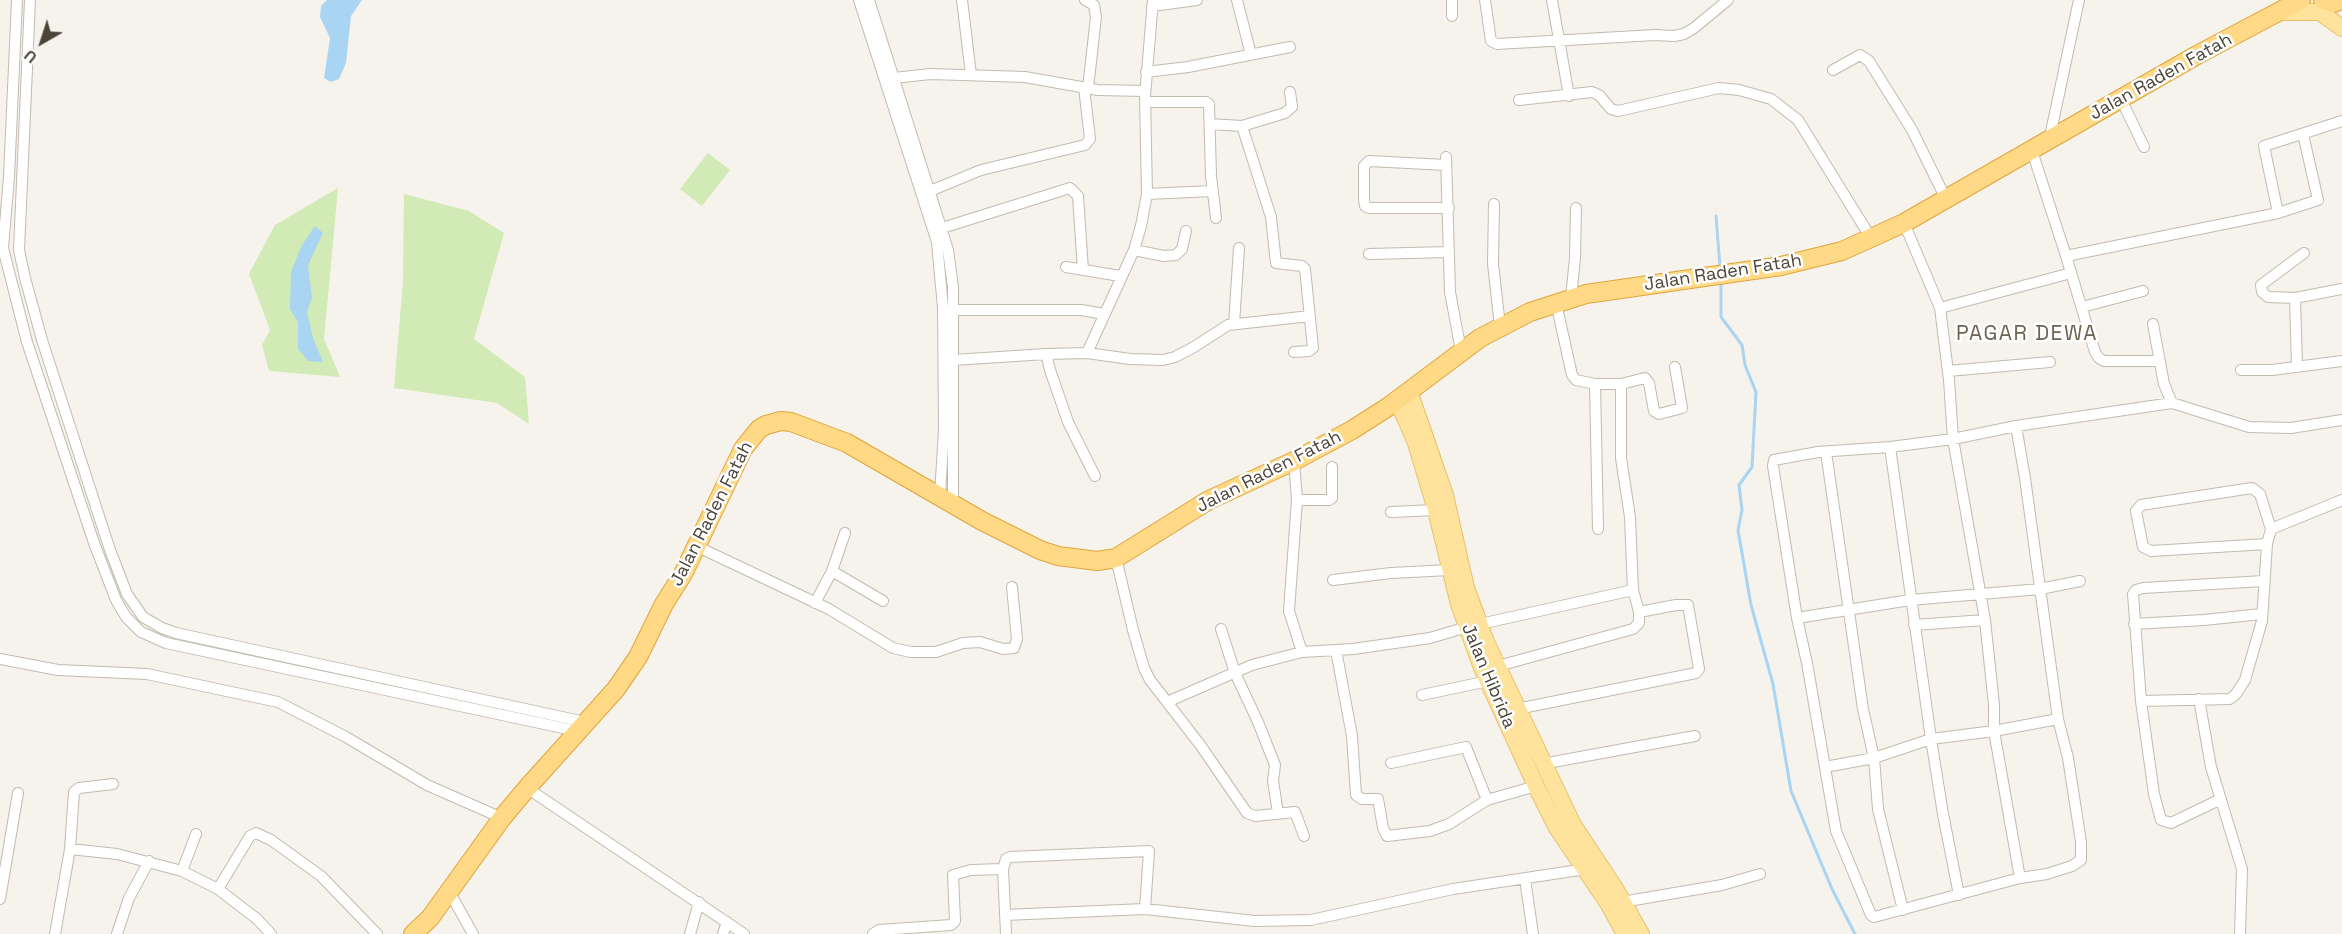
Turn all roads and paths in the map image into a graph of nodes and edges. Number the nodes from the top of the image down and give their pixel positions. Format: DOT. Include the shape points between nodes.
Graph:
graph roads {
  1 [pos="17,0"];
  2 [pos="30,0"];
  3 [pos="859,0"];
  4 [pos="869,0"];
  5 [pos="962,0"];
  6 [pos="1084,0"];
  7 [pos="1197,0"];
  8 [pos="1237,0"];
  9 [pos="1452,0"];
  10 [pos="1485,0"];
  11 [pos="1552,0"];
  12 [pos="1728,0"];
  13 [pos="2079,0"];
  14 [pos="2301,0"];
  15 [pos="1153,3"];
  16 [pos="2279,6"];
  17 [pos="1452,16"];
  18 [pos="2342,28"];
  19 [pos="1559,39"];
  20 [pos="1290,47"];
  21 [pos="1251,55"];
  22 [pos="1833,70"];
  23 [pos="1146,72"];
  24 [pos="971,75"];
  25 [pos="894,78"];
  26 [pos="1086,88"];
  27 [pos="1290,92"];
  28 [pos="1569,96"];
  29 [pos="1145,97"];
  30 [pos="2121,99"];
  31 [pos="1519,100"];
  32 [pos="896,103"];
  33 [pos="2342,121"];
  34 [pos="1210,124"];
  35 [pos="1242,126"];
  36 [pos="2303,134"];
  37 [pos="2049,142"];
  38 [pos="2144,147"];
  39 [pos="2032,151"];
  40 [pos="930,191"];
  41 [pos="1212,191"];
  42 [pos="1147,194"];
  43 [pos="1946,200"];
  44 [pos="1494,204"];
  45 [pos="1449,208"];
  46 [pos="1576,208"];
  47 [pos="2278,213"];
  48 [pos="1216,218"];
  49 [pos="1904,223"];
  50 [pos="942,228"];
  51 [pos="1186,231"];
  52 [pos="1870,237"];
  53 [pos="1,248"];
  54 [pos="1239,248"];
  55 [pos="20,250"];
  56 [pos="1134,250"];
  57 [pos="1449,252"];
  58 [pos="2304,253"];
  59 [pos="1370,254"];
  60 [pos="2067,256"];
  61 [pos="1066,267"];
  62 [pos="1083,270"];
  63 [pos="2072,273"];
  64 [pos="1120,276"];
  65 [pos="2342,290"];
  66 [pos="2143,291"];
  67 [pos="2295,298"];
  68 [pos="1563,300"];
  69 [pos="950,307"];
  70 [pos="2082,307"];
  71 [pos="1940,308"];
  72 [pos="1104,314"];
  73 [pos="1310,316"];
  74 [pos="1234,324"];
  75 [pos="2153,324"];
  76 [pos="1500,326"];
  77 [pos="1461,351"];
  78 [pos="1294,352"];
  79 [pos="1087,353"];
  80 [pos="1046,354"];
  81 [pos="953,360"];
  82 [pos="2160,361"];
  83 [pos="2342,361"];
  84 [pos="2050,362"];
  85 [pos="1676,367"];
  86 [pos="2297,367"];
  87 [pos="2241,370"];
  88 [pos="1948,371"];
  89 [pos="1595,384"];
  90 [pos="1621,384"];
  91 [pos="1403,395"];
  92 [pos="2172,403"];
  93 [pos="2342,420"];
  94 [pos="2016,426"];
  95 [pos="1953,438"];
  96 [pos="1890,447"];
  97 [pos="1826,452"];
  98 [pos="1294,461"];
  99 [pos="1332,467"];
  100 [pos="1095,476"];
  101 [pos="946,499"];
  102 [pos="1297,500"];
  103 [pos="2342,500"];
  104 [pos="1436,510"];
  105 [pos="1391,512"];
  106 [pos="1598,529"];
  107 [pos="2271,529"];
  108 [pos="845,532"];
  109 [pos="2267,544"];
  110 [pos="696,546"];
  111 [pos="1116,558"];
  112 [pos="1449,570"];
  113 [pos="832,571"];
  114 [pos="1333,580"];
  115 [pos="2080,581"];
  116 [pos="2264,581"];
  117 [pos="1012,587"];
  118 [pos="2040,589"];
  119 [pos="1633,590"];
  120 [pos="1979,595"];
  121 [pos="1910,600"];
  122 [pos="883,601"];
  123 [pos="815,603"];
  124 [pos="1850,610"];
  125 [pos="1639,612"];
  126 [pos="2261,614"];
  127 [pos="1797,618"];
  128 [pos="1985,620"];
  129 [pos="2134,624"];
  130 [pos="1914,625"];
  131 [pos="1474,627"];
  132 [pos="1221,629"];
  133 [pos="1336,650"];
  134 [pos="1302,652"];
  135 [pos="0,659"];
  136 [pos="1498,666"];
  137 [pos="1235,673"];
  138 [pos="1488,681"];
  139 [pos="1422,695"];
  140 [pos="2199,699"];
  141 [pos="2141,701"];
  142 [pos="1167,702"];
  143 [pos="1517,709"];
  144 [pos="528,715"];
  145 [pos="2058,719"];
  146 [pos="581,727"];
  147 [pos="1994,731"];
  148 [pos="1695,736"];
  149 [pos="1931,739"];
  150 [pos="1875,758"];
  151 [pos="1390,763"];
  152 [pos="1542,764"];
  153 [pos="1825,767"];
  154 [pos="113,784"];
  155 [pos="1536,786"];
  156 [pos="527,788"];
  157 [pos="18,793"];
  158 [pos="2222,799"];
  159 [pos="1486,800"];
  160 [pos="1278,813"];
  161 [pos="502,818"];
  162 [pos="196,834"];
  163 [pos="1304,836"];
  164 [pos="70,849"];
  165 [pos="149,861"];
  166 [pos="1003,869"];
  167 [pos="1586,869"];
  168 [pos="182,871"];
  169 [pos="1760,874"];
  170 [pos="2020,878"];
  171 [pos="1525,879"];
  172 [pos="218,889"];
  173 [pos="450,893"];
  174 [pos="1959,895"];
  175 [pos="0,898"];
  176 [pos="699,902"];
  177 [pos="1623,902"];
  178 [pos="1145,909"];
  179 [pos="1903,910"];
  180 [pos="1005,915"];
  181 [pos="727,922"];
  182 [pos="1271,922"];
  183 [pos="55,934"];
  184 [pos="117,934"];
  185 [pos="271,934"];
  186 [pos="377,934"];
  187 [pos="413,934"];
  188 [pos="473,934"];
  189 [pos="690,934"];
  190 [pos="723,934"];
  191 [pos="744,934"];
  192 [pos="873,934"];
  193 [pos="1006,934"];
  194 [pos="1271,934"];
  195 [pos="1533,934"];
  196 [pos="1625,934"];
  197 [pos="1641,934"];
  198 [pos="2240,934"];
  1 -- 53 [label="street" via="9,177"];
  2 -- 55 [label="street"];
  3 -- 32 [label="street"];
  4 -- 25 [label="street"];
  5 -- 24 [label="street"];
  6 -- 26 [label="street" via="1094,5 1095,16"];
  7 -- 15 [label="street"];
  8 -- 21 [label="street"];
  9 -- 17 [label="street"];
  10 -- 19 [label="street" via="1494,44"];
  11 -- 19 [label="street"];
  12 -- 19 [label="street" via="1684,34"];
  13 -- 37 [label="street"];
  14 -- 16 [label="highway, Jalan Raden Fatah"];
  15 -- 23 [label="street"];
  16 -- 18 [label="main road" via="2320,12"];
  16 -- 30 [label="highway, Jalan Raden Fatah" via="2256,24"];
  19 -- 28 [label="street"];
  20 -- 21 [label="street"];
  21 -- 23 [label="street"];
  22 -- 43 [label="street" via="1860,55 1869,61 1912,130"];
  23 -- 29 [label="street"];
  24 -- 25 [label="street"];
  24 -- 26 [label="street" via="1025,77"];
  25 -- 32 [label="street"];
  26 -- 29 [label="street"];
  26 -- 40 [label="street" via="1090,139 1085,146 981,170"];
  27 -- 35 [label="street" via="1290,111"];
  28 -- 31 [label="street"];
  28 -- 52 [label="street" via="1596,93 1618,111 1719,88 1771,99 1798,120"];
  29 -- 34 [label="street" via="1206,102 1210,107"];
  29 -- 42 [label="street"];
  30 -- 37 [label="highway, Jalan Raden Fatah"];
  30 -- 38 [label="street"];
  32 -- 40 [label="street"];
  32 -- 69 [label="street" via="937,242"];
  33 -- 36 [label="street"];
  34 -- 35 [label="street"];
  34 -- 41 [label="street"];
  35 -- 73 [label="street" via="1270,218 1276,263 1304,268"];
  36 -- 47 [label="street" via="2318,200"];
  36 -- 47 [label="street" via="2263,147"];
  37 -- 39 [label="highway, Jalan Raden Fatah"];
  39 -- 43 [label="highway, Jalan Raden Fatah"];
  39 -- 60 [label="street"];
  40 -- 50 [label="street"];
  41 -- 42 [label="street"];
  41 -- 48 [label="street"];
  42 -- 56 [label="street"];
  43 -- 49 [label="highway, Jalan Raden Fatah"];
  44 -- 76 [label="street" via="1493,264"];
  45 -- 45 [label="street" via="1365,206 1365,166 1369,161 1446,161"];
  45 -- 57 [label="street"];
  46 -- 68 [label="street" via="1575,258"];
  47 -- 60 [label="street"];
  49 -- 52 [label="highway, Jalan Raden Fatah"];
  49 -- 71 [label="street"];
  50 -- 62 [label="street" via="1070,188 1078,196"];
  50 -- 69 [label="street" via="952,278"];
  51 -- 56 [label="street" via="1182,249 1176,255"];
  52 -- 68 [label="highway, Jalan Raden Fatah" via="1822,257"];
  53 -- 55 [label="street"];
  53 -- 144 [label="street" via="27,342 94,543 116,600 133,625 166,643"];
  54 -- 74 [label="street"];
  55 -- 144 [label="street" via="42,340 110,550 127,594 143,617 176,633"];
  56 -- 64 [label="street"];
  57 -- 59 [label="street"];
  57 -- 77 [label="street" via="1450,292"];
  58 -- 67 [label="street" via="2261,285 2268,297"];
  60 -- 63 [label="street"];
  61 -- 62 [label="street"];
  62 -- 64 [label="street"];
  63 -- 70 [label="street"];
  63 -- 71 [label="street"];
  64 -- 72 [label="street"];
  65 -- 67 [label="street"];
  66 -- 70 [label="street"];
  67 -- 86 [label="street"];
  68 -- 76 [label="highway, Jalan Raden Fatah"];
  68 -- 89 [label="street" via="1572,375 1579,381"];
  69 -- 72 [label="street"];
  69 -- 81 [label="street"];
  69 -- 101 [label="street" via="944,430"];
  70 -- 82 [label="street" via="2099,358"];
  71 -- 88 [label="street"];
  72 -- 79 [label="street"];
  73 -- 74 [label="street"];
  73 -- 78 [label="street" via="1313,348"];
  74 -- 79 [label="street" via="1175,357 1162,360"];
  75 -- 82 [label="street"];
  76 -- 77 [label="highway, Jalan Raden Fatah"];
  77 -- 91 [label="highway, Jalan Raden Fatah"];
  79 -- 80 [label="street"];
  80 -- 81 [label="street"];
  80 -- 100 [label="street" via="1068,422"];
  81 -- 101 [label="street"];
  82 -- 92 [label="street"];
  83 -- 86 [label="street"];
  84 -- 88 [label="street"];
  85 -- 90 [label="street" via="1682,406 1679,410 1655,413 1646,378"];
  86 -- 87 [label="street"];
  88 -- 95 [label="street"];
  89 -- 90 [label="street"];
  89 -- 106 [label="street"];
  90 -- 119 [label="street" via="1621,458 1630,517"];
  91 -- 98 [label="highway, Jalan Raden Fatah" via="1352,430"];
  91 -- 104 [label="main road, Jalan Hibrida"];
  91 -- 131 [label="main road" via="1445,495"];
  92 -- 93 [label="street" via="2249,427 2290,428"];
  92 -- 94 [label="street"];
  94 -- 95 [label="street"];
  94 -- 118 [label="street"];
  95 -- 96 [label="street"];
  95 -- 120 [label="street"];
  96 -- 97 [label="street"];
  96 -- 121 [label="street"];
  97 -- 124 [label="street"];
  97 -- 127 [label="street" via="1774,461"];
  98 -- 102 [label="street"];
  98 -- 111 [label="highway, Jalan Raden Fatah" via="1209,500"];
  99 -- 102 [label="street" via="1332,498"];
  101 -- 110 [label="highway, Jalan Raden Fatah" via="846,443 804,425 781,421 759,429 742,449"];
  101 -- 111 [label="highway, Jalan Raden Fatah" via="1040,550 1097,561"];
  102 -- 134 [label="street" via="1289,611"];
  103 -- 107 [label="street"];
  104 -- 105 [label="street"];
  104 -- 112 [label="main road, Jalan Hibrida"];
  107 -- 109 [label="street"];
  107 -- 109 [label="street" via="2260,494 2252,488 2141,505 2136,511 2147,551"];
  108 -- 113 [label="street"];
  109 -- 116 [label="street"];
  110 -- 123 [label="street"];
  110 -- 146 [label="highway, Jalan Raden Fatah" via="638,657 616,689"];
  111 -- 142 [label="street" via="1144,668"];
  112 -- 114 [label="street"];
  112 -- 131 [label="main road, Jalan Hibrida"];
  113 -- 122 [label="street"];
  113 -- 123 [label="street"];
  115 -- 118 [label="street"];
  116 -- 126 [label="street"];
  116 -- 129 [label="street" via="2136,590 2132,599"];
  117 -- 123 [label="street" via="1017,645 1010,649 980,642 924,654 893,648"];
  118 -- 120 [label="street"];
  118 -- 145 [label="street"];
  119 -- 125 [label="street"];
  119 -- 131 [label="street"];
  120 -- 121 [label="street"];
  120 -- 128 [label="street"];
  121 -- 124 [label="street"];
  121 -- 130 [label="street"];
  124 -- 127 [label="street"];
  124 -- 150 [label="street" via="1863,709"];
  125 -- 136 [label="street" via="1639,623 1633,629"];
  125 -- 143 [label="street" via="1688,605 1698,671"];
  126 -- 129 [label="street"];
  126 -- 140 [label="street" via="2242,687 2230,699"];
  127 -- 153 [label="street"];
  128 -- 130 [label="street"];
  128 -- 147 [label="street"];
  129 -- 141 [label="street"];
  130 -- 149 [label="street"];
  131 -- 133 [label="street" via="1430,638"];
  131 -- 136 [label="main road"];
  131 -- 138 [label="main road, Jalan Hibrida"];
  132 -- 137 [label="street"];
  133 -- 134 [label="street"];
  133 -- 159 [label="street" via="1352,736 1356,795 1378,799 1386,835 1430,831 1449,824"];
  134 -- 137 [label="street"];
  135 -- 161 [label="street" via="58,670 147,674 278,702 427,785"];
  136 -- 143 [label="main road"];
  137 -- 142 [label="street"];
  137 -- 160 [label="street" via="1275,765"];
  138 -- 139 [label="street"];
  138 -- 155 [label="main road, Jalan Hibrida"];
  140 -- 141 [label="street"];
  140 -- 158 [label="street" via="2211,767"];
  141 -- 158 [label="street" via="2161,820 2171,823"];
  142 -- 160 [label="street" via="1247,813"];
  143 -- 152 [label="main road"];
  144 -- 146 [label="street"];
  145 -- 147 [label="street"];
  145 -- 170 [label="street" via="2068,758 2081,860 2072,866"];
  146 -- 156 [label="highway, Jalan Raden Fatah"];
  147 -- 149 [label="street"];
  147 -- 170 [label="street"];
  148 -- 152 [label="street"];
  149 -- 150 [label="street"];
  149 -- 174 [label="street"];
  150 -- 153 [label="street"];
  150 -- 179 [label="street" via="1878,808"];
  151 -- 159 [label="street" via="1466,747"];
  152 -- 177 [label="main road" via="1573,825"];
  153 -- 179 [label="street" via="1836,831 1871,915 1879,918"];
  154 -- 164 [label="street" via="75,790"];
  155 -- 159 [label="street"];
  155 -- 167 [label="main road, Jalan Hibrida" via="1557,828"];
  156 -- 161 [label="highway, Jalan Raden Fatah"];
  156 -- 176 [label="street"];
  157 -- 175 [label="street"];
  158 -- 198 [label="street" via="2242,869"];
  160 -- 163 [label="street" via="1296,813"];
  161 -- 173 [label="highway, Jalan Raden Fatah"];
  162 -- 168 [label="street"];
  164 -- 165 [label="street"];
  164 -- 183 [label="street"];
  165 -- 168 [label="street"];
  165 -- 184 [label="street" via="129,898"];
  166 -- 178 [label="street" via="1010,857 1149,851"];
  166 -- 180 [label="street"];
  166 -- 192 [label="street" via="953,875 955,921 951,925 879,930"];
  167 -- 171 [label="street"];
  167 -- 196 [label="main road, Jalan Hibrida"];
  168 -- 172 [label="street"];
  169 -- 177 [label="street" via="1722,885"];
  170 -- 174 [label="street"];
  171 -- 182 [label="street" via="1453,889 1311,920"];
  171 -- 195 [label="street"];
  172 -- 185 [label="street"];
  172 -- 186 [label="street" via="250,836 256,833 321,876"];
  173 -- 187 [label="highway, Jalan Raden Fatah"];
  173 -- 188 [label="street"];
  174 -- 179 [label="street"];
  176 -- 181 [label="street"];
  176 -- 189 [label="street"];
  177 -- 197 [label="main road"];
  178 -- 180 [label="street"];
  178 -- 182 [label="street"];
  180 -- 193 [label="street"];
  181 -- 190 [label="street"];
  181 -- 191 [label="street"];
  182 -- 194 [label="street"];
}
